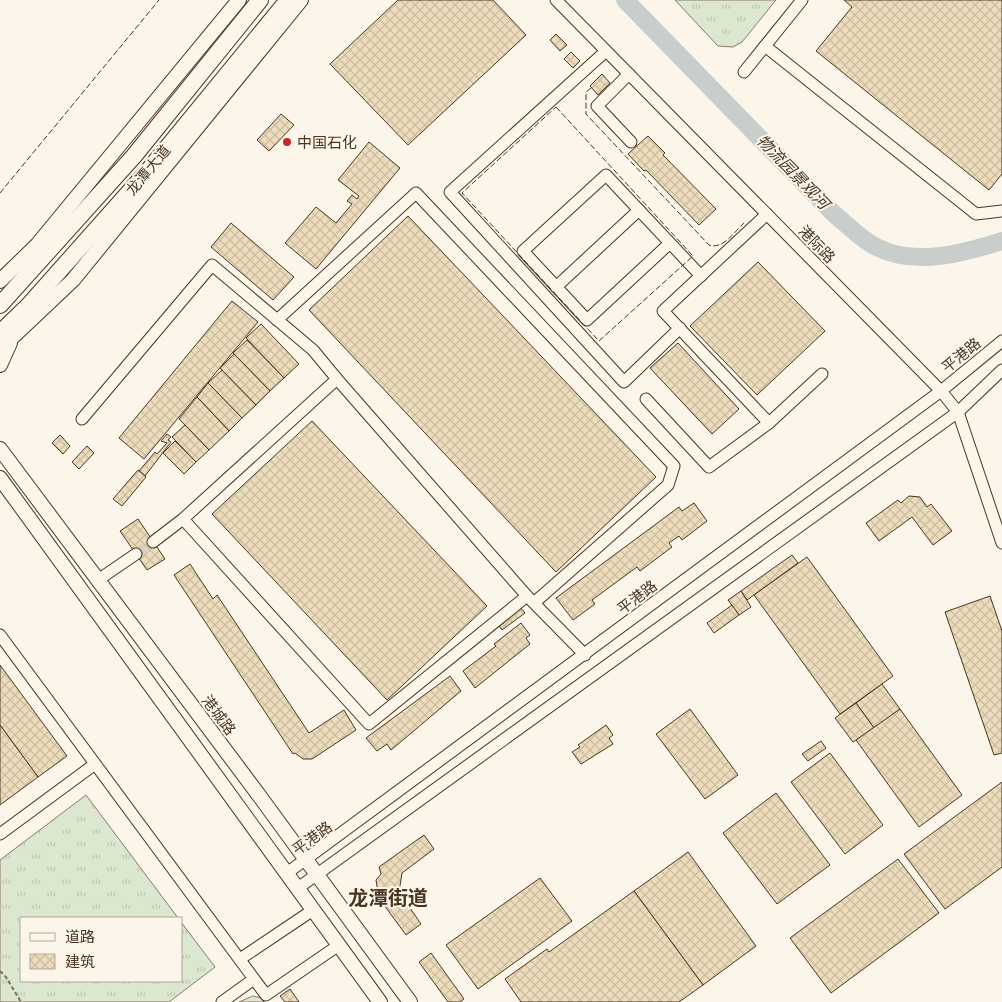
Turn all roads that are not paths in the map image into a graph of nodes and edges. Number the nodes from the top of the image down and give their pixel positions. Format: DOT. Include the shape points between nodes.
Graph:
graph roads {
  1 [pos="239,0"];
  2 [pos="260,0"];
  3 [pos="288,0"];
  4 [pos="302,0"];
  5 [pos="556,0"];
  6 [pos="802,0"];
  7 [pos="765,46"];
  8 [pos="606,51"];
  9 [pos="744,72"];
  10 [pos="629,74"];
  11 [pos="631,142"];
  12 [pos="639,210"];
  13 [pos="1002,211"];
  14 [pos="767,214"];
  15 [pos="670,243"];
  16 [pos="701,276"];
  17 [pos="0,281"];
  18 [pos="556,286"];
  19 [pos="0,305"];
  20 [pos="278,320"];
  21 [pos="680,328"];
  22 [pos="6,335"];
  23 [pos="1002,341"];
  24 [pos="0,349"];
  25 [pos="0,365"];
  26 [pos="1002,370"];
  27 [pos="822,374"];
  28 [pos="337,379"];
  29 [pos="941,391"];
  30 [pos="646,399"];
  31 [pos="958,412"];
  32 [pos="82,419"];
  33 [pos="769,423"];
  34 [pos="0,449"];
  35 [pos="0,478"];
  36 [pos="183,519"];
  37 [pos="153,542"];
  38 [pos="1002,543"];
  39 [pos="136,554"];
  40 [pos="98,580"];
  41 [pos="531,599"];
  42 [pos="0,635"];
  43 [pos="585,655"];
  44 [pos="95,764"];
  45 [pos="0,834"];
  46 [pos="308,860"];
  47 [pos="287,873"];
  48 [pos="318,875"];
  49 [pos="298,888"];
  50 [pos="313,910"];
  51 [pos="339,945"];
  52 [pos="240,959"];
  53 [pos="254,979"];
  54 [pos="222,1002"];
  55 [pos="380,1002"];
  56 [pos="410,1002"];
  1 -- 17 [label="main road" via="37,245"];
  2 -- 19 [label="highway, 龙潭大道" via="134,156"];
  3 -- 22 [label="highway, 龙潭大道" via="148,171"];
  4 -- 22 [label="main road" via="72,280"];
  5 -- 8 [label="street, 港际路"];
  6 -- 7 [label="street"];
  7 -- 9 [label="street"];
  7 -- 13 [label="street" via="976,214"];
  8 -- 10 [label="street, 港际路"];
  8 -- 21 [label="street" via="450,192 624,382"];
  10 -- 11 [label="street" via="597,106"];
  10 -- 14 [label="street, 港际路"];
  12 -- 15 [label="street"];
  12 -- 18 [label="street"];
  12 -- 18 [label="street" via="606,175 599,181 523,251"];
  14 -- 16 [label="street"];
  14 -- 29 [label="street, 港际路"];
  15 -- 16 [label="street"];
  15 -- 18 [label="street" via="587,320"];
  16 -- 21 [label="street" via="663,311"];
  20 -- 28 [label="street" via="313,350"];
  20 -- 32 [label="street" via="212,265"];
  20 -- 41 [label="street" via="416,193 674,466 668,485"];
  21 -- 33 [label="street"];
  22 -- 24 [label="main road"];
  22 -- 25 [label="main road"];
  23 -- 29 [label="street, 平港路"];
  26 -- 31 [label="street"];
  27 -- 33 [label="street"];
  28 -- 36 [label="street"];
  28 -- 41 [label="street"];
  29 -- 31 [label="street, 港际路"];
  29 -- 43 [label="street, 平港路"];
  30 -- 33 [label="street" via="710,468"];
  31 -- 38 [label="street, 港际路"];
  31 -- 48 [label="street"];
  34 -- 40 [label="main road, 港城路"];
  35 -- 47 [label="main road"];
  36 -- 37 [label="street"];
  36 -- 41 [label="street" via="369,724"];
  39 -- 40 [label="street"];
  40 -- 46 [label="main road, 港城路"];
  41 -- 43 [label="street"];
  42 -- 44 [label="street"];
  43 -- 46 [label="street, 平港路"];
  44 -- 45 [label="street"];
  44 -- 52 [label="street"];
  46 -- 47 [label="street, 平港路"];
  46 -- 48 [label="main road, 港城路"];
  47 -- 49 [label="main road"];
  48 -- 49 [label="street"];
  48 -- 56 [label="main road, 港城路"];
  49 -- 50 [label="main road"];
  50 -- 51 [label="main road"];
  50 -- 52 [label="street"];
  51 -- 53 [label="street" via="266,995"];
  51 -- 55 [label="main road"];
  52 -- 53 [label="street"];
  53 -- 54 [label="street"];
}
